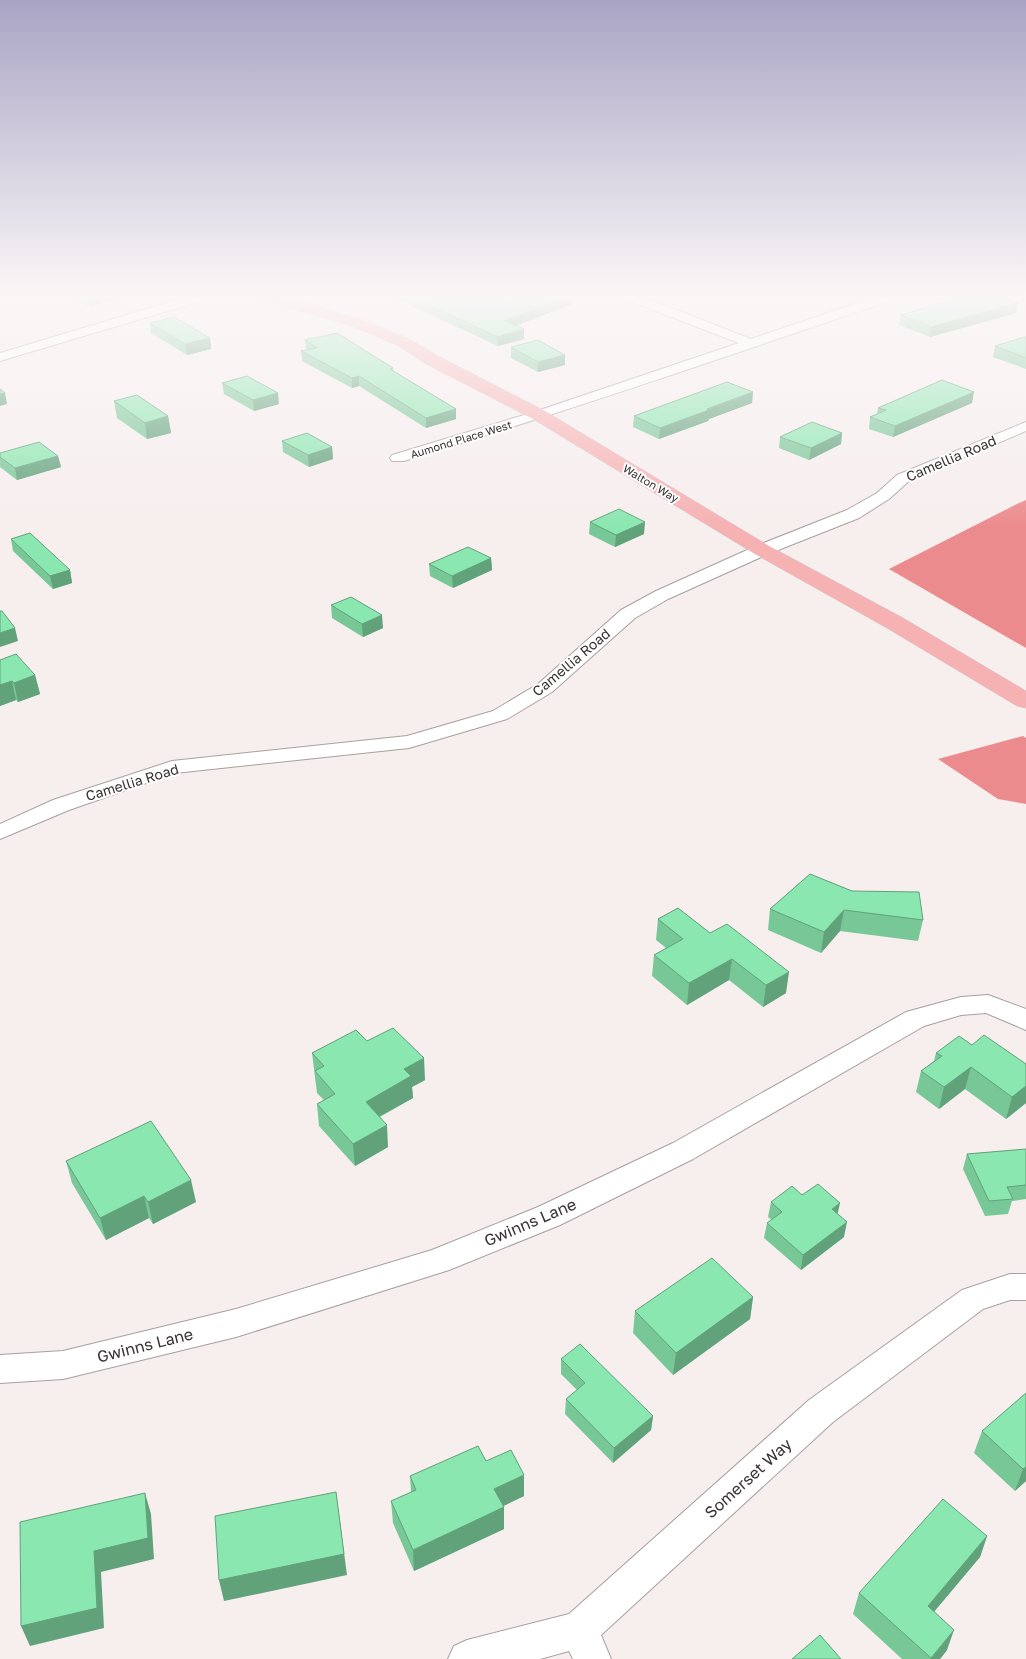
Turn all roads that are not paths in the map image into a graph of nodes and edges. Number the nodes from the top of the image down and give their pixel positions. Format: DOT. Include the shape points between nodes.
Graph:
graph roads {
  1 [pos="459,372"];
  2 [pos="667,372"];
  3 [pos="539,415"];
  4 [pos="1026,426"];
  5 [pos="398,458"];
  6 [pos="762,550"];
  7 [pos="1026,701"];
  8 [pos="61,805"];
  9 [pos="0,818"];
  10 [pos="0,832"];
  11 [pos="1026,1021"];
  12 [pos="1026,1287"];
  13 [pos="0,1369"];
  14 [pos="586,1645"];
  15 [pos="467,1659"];
  1 -- 3 [label="main road, Walton Way"];
  2 -- 3 [label="street, Aumond Place West"];
  3 -- 5 [label="street, Aumond Place West"];
  3 -- 6 [label="main road, Walton Way"];
  4 -- 6 [label="street, Camellia Road" via="903,478 883,496 854,514"];
  6 -- 7 [label="main road, Walton Way" via="895,623"];
  6 -- 8 [label="street, Camellia Road" via="628,614 545,688 500,715 409,742 172,767"];
  8 -- 9 [label="street"];
  8 -- 10 [label="street, Camellia Road"];
  11 -- 13 [label="street, Gwinns Lane" via="988,1004 961,1006 915,1019 682,1151 549,1216 438,1261 217,1328 64,1366"];
  12 -- 14 [label="street, Somerset Way" via="1010,1287 974,1299 821,1411"];
  14 -- 15 [label="street, Somerset Way"];
}
